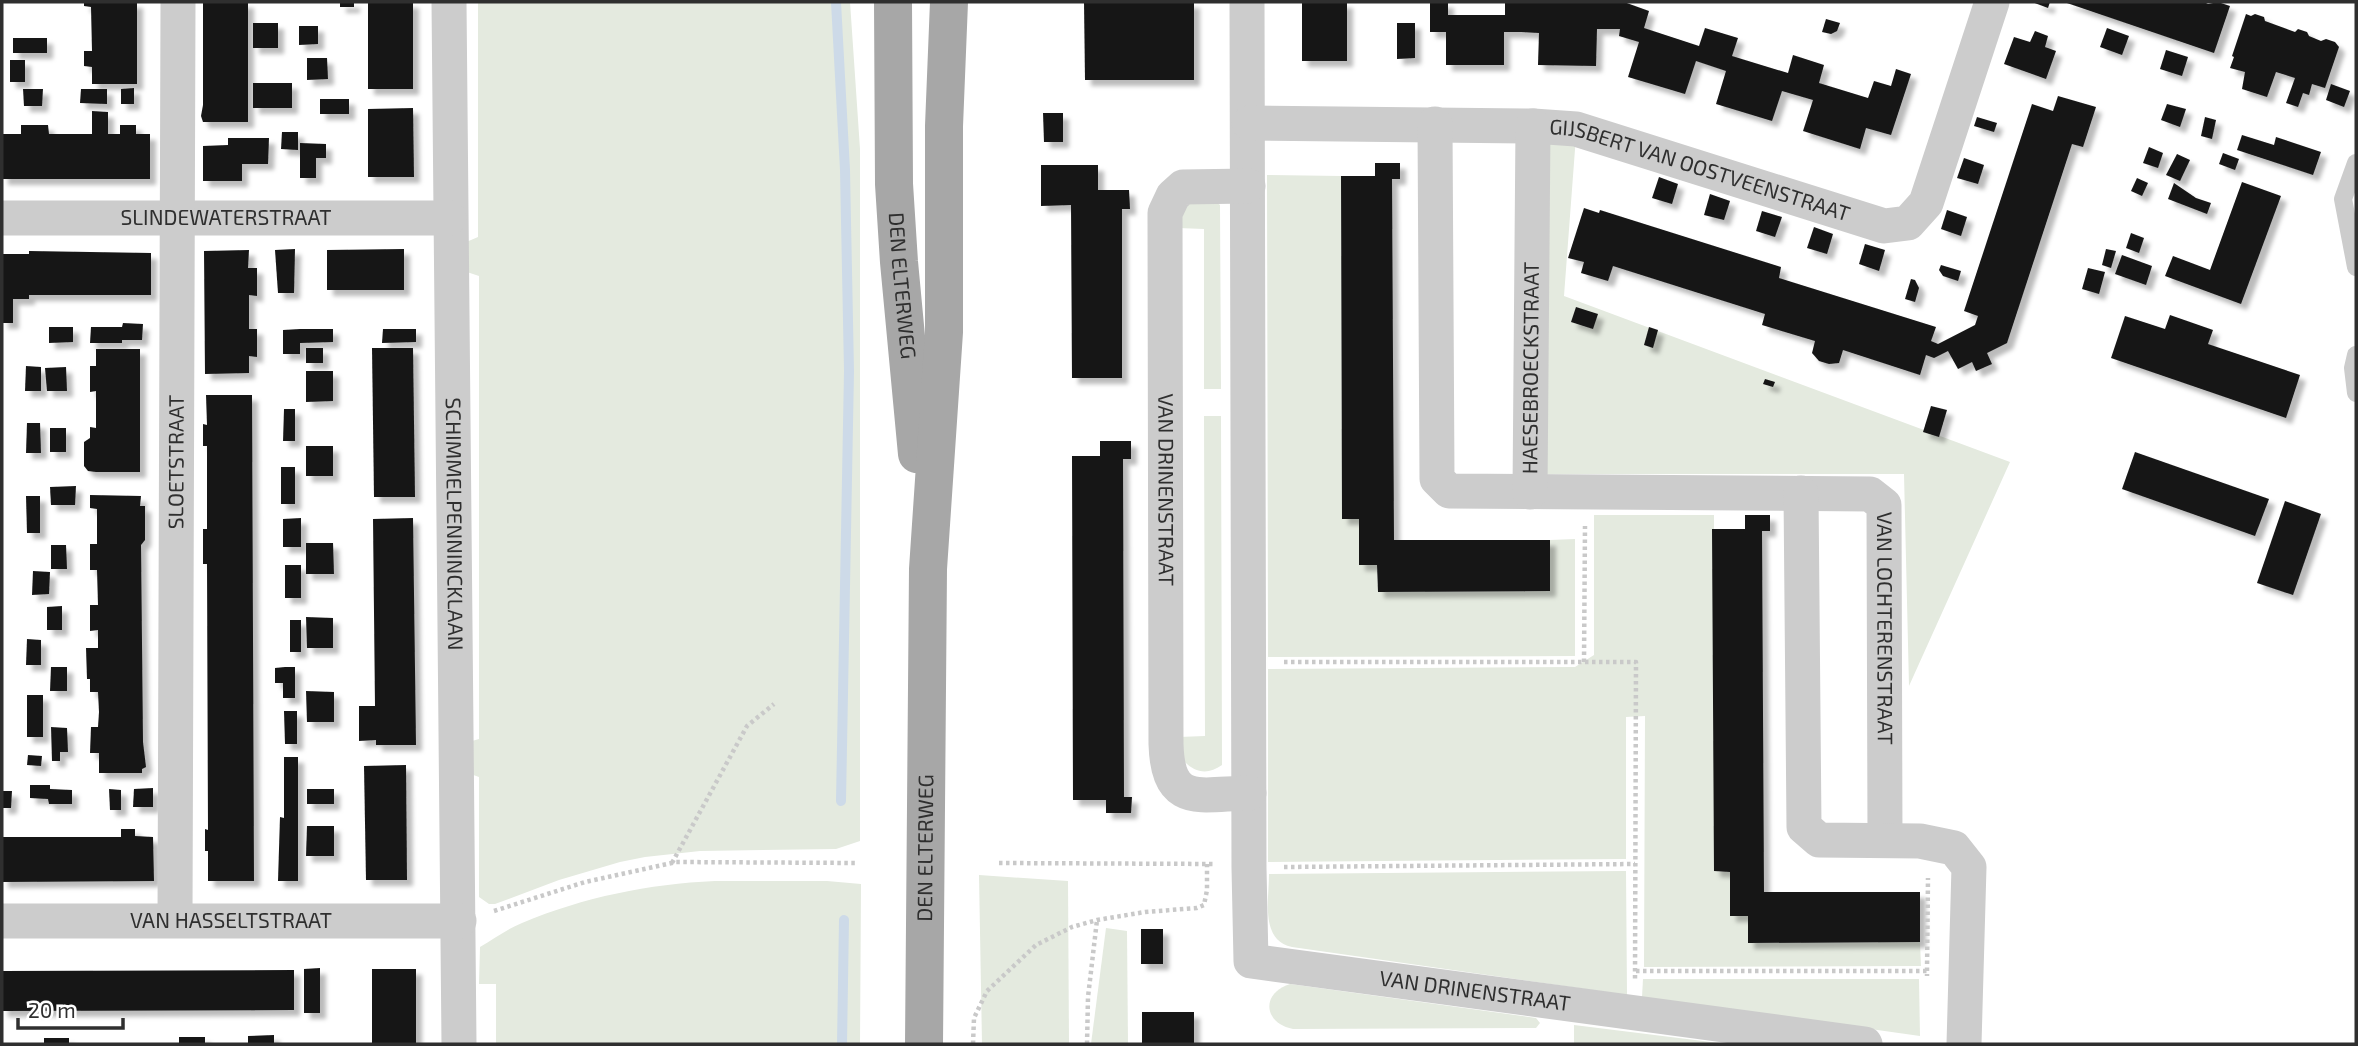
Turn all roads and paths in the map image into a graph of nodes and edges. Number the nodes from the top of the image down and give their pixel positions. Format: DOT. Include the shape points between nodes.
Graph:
graph roads {
  1 [pos="178,2"];
  2 [pos="449,2"];
  3 [pos="893,2"];
  4 [pos="949,2"];
  5 [pos="1247,2"];
  6 [pos="1992,2"];
  7 [pos="1249,123"];
  8 [pos="1435,124"];
  9 [pos="1533,126"];
  10 [pos="2356,163"];
  11 [pos="1248,186"];
  12 [pos="2,218"];
  13 [pos="177,218"];
  14 [pos="449,218"];
  15 [pos="2356,267"];
  16 [pos="2356,355"];
  17 [pos="2356,393"];
  18 [pos="1530,492"];
  19 [pos="1585,492"];
  20 [pos="1801,493"];
  21 [pos="928,569"];
  22 [pos="1584,662"];
  23 [pos="1248,663"];
  24 [pos="774,704"];
  25 [pos="1249,793"];
  26 [pos="1885,840"];
  27 [pos="1928,842"];
  28 [pos="672,863"];
  29 [pos="858,863"];
  30 [pos="999,863"];
  31 [pos="1206,864"];
  32 [pos="1635,864"];
  33 [pos="1249,868"];
  34 [pos="175,920"];
  35 [pos="1097,920"];
  36 [pos="2,921"];
  37 [pos="459,921"];
  38 [pos="1927,971"];
  39 [pos="1927,984"];
  40 [pos="459,1044"];
  41 [pos="924,1044"];
  42 [pos="973,1044"];
  43 [pos="1087,1044"];
  44 [pos="1865,1044"];
  45 [pos="1964,1044"];
  1 -- 13 [label="street, SLOETSTRAAT"];
  2 -- 14 [label="street, SCHIMMELPENNINCKLAAN"];
  3 -- 21 [label="main road, DEN ELTERWEG" via="894,184"];
  4 -- 21 [label="main road, DEN ELTERWEG" via="944,332"];
  5 -- 7 [label="street, VAN DRINENSTRAAT"];
  6 -- 9 [label="street, GIJSBERT VAN OOSTVEENSTRAAT" via="1926,203 1908,223 1885,226 1576,128"];
  7 -- 8 [label="street, GIJSBERT VAN OOSTVEENSTRAAT"];
  7 -- 11 [label="street, VAN DRINENSTRAAT"];
  8 -- 9 [label="street, GIJSBERT VAN OOSTVEENSTRAAT"];
  8 -- 18 [label="street, HAESEBROECKSTRAAT" via="1437,479 1449,491"];
  9 -- 18 [label="street, HAESEBROECKSTRAAT"];
  10 -- 15 [label="lane" via="2343,199"];
  11 -- 23 [label="street, VAN DRINENSTRAAT"];
  11 -- 25 [label="street, VAN DRINENSTRAAT" via="1183,187 1173,195 1166,213 1166,744 1169,776 1189,794"];
  12 -- 13 [label="street, SLINDEWATERSTRAAT"];
  13 -- 14 [label="street, SLINDEWATERSTRAAT"];
  13 -- 34 [label="street, SLOETSTRAAT"];
  14 -- 37 [label="street, SCHIMMELPENNINCKLAAN"];
  16 -- 17 [label="lane"];
  18 -- 19 [label="street, VAN LOCHTERENSTRAAT"];
  19 -- 20 [label="street, VAN LOCHTERENSTRAAT"];
  19 -- 22 [label="path"];
  20 -- 26 [label="street" via="1804,827 1819,840"];
  20 -- 26 [label="street, VAN LOCHTERENSTRAAT" via="1870,494 1884,505"];
  21 -- 41 [label="main road, DEN ELTERWEG"];
  22 -- 23 [label="path"];
  22 -- 32 [label="path" via="1636,662"];
  23 -- 25 [label="street, VAN DRINENSTRAAT"];
  24 -- 28 [label="path" via="747,726"];
  25 -- 33 [label="street, VAN DRINENSTRAAT"];
  26 -- 27 [label="street"];
  27 -- 38 [label="path"];
  27 -- 45 [label="street" via="1954,848 1969,867"];
  28 -- 29 [label="path"];
  28 -- 37 [label="path" via="585,882"];
  30 -- 31 [label="path"];
  31 -- 33 [label="path"];
  31 -- 35 [label="path" via="1204,905"];
  32 -- 33 [label="path"];
  32 -- 38 [label="path" via="1636,971"];
  33 -- 44 [label="street, VAN DRINENSTRAAT" via="1251,961"];
  34 -- 36 [label="street, VAN HASSELTSTRAAT"];
  34 -- 37 [label="street, VAN HASSELTSTRAAT"];
  35 -- 42 [label="path" via="1036,945 987,991 974,1018"];
  35 -- 43 [label="path"];
  37 -- 40 [label="street, SCHIMMELPENNINCKLAAN"];
  38 -- 39 [label="path"];
}
